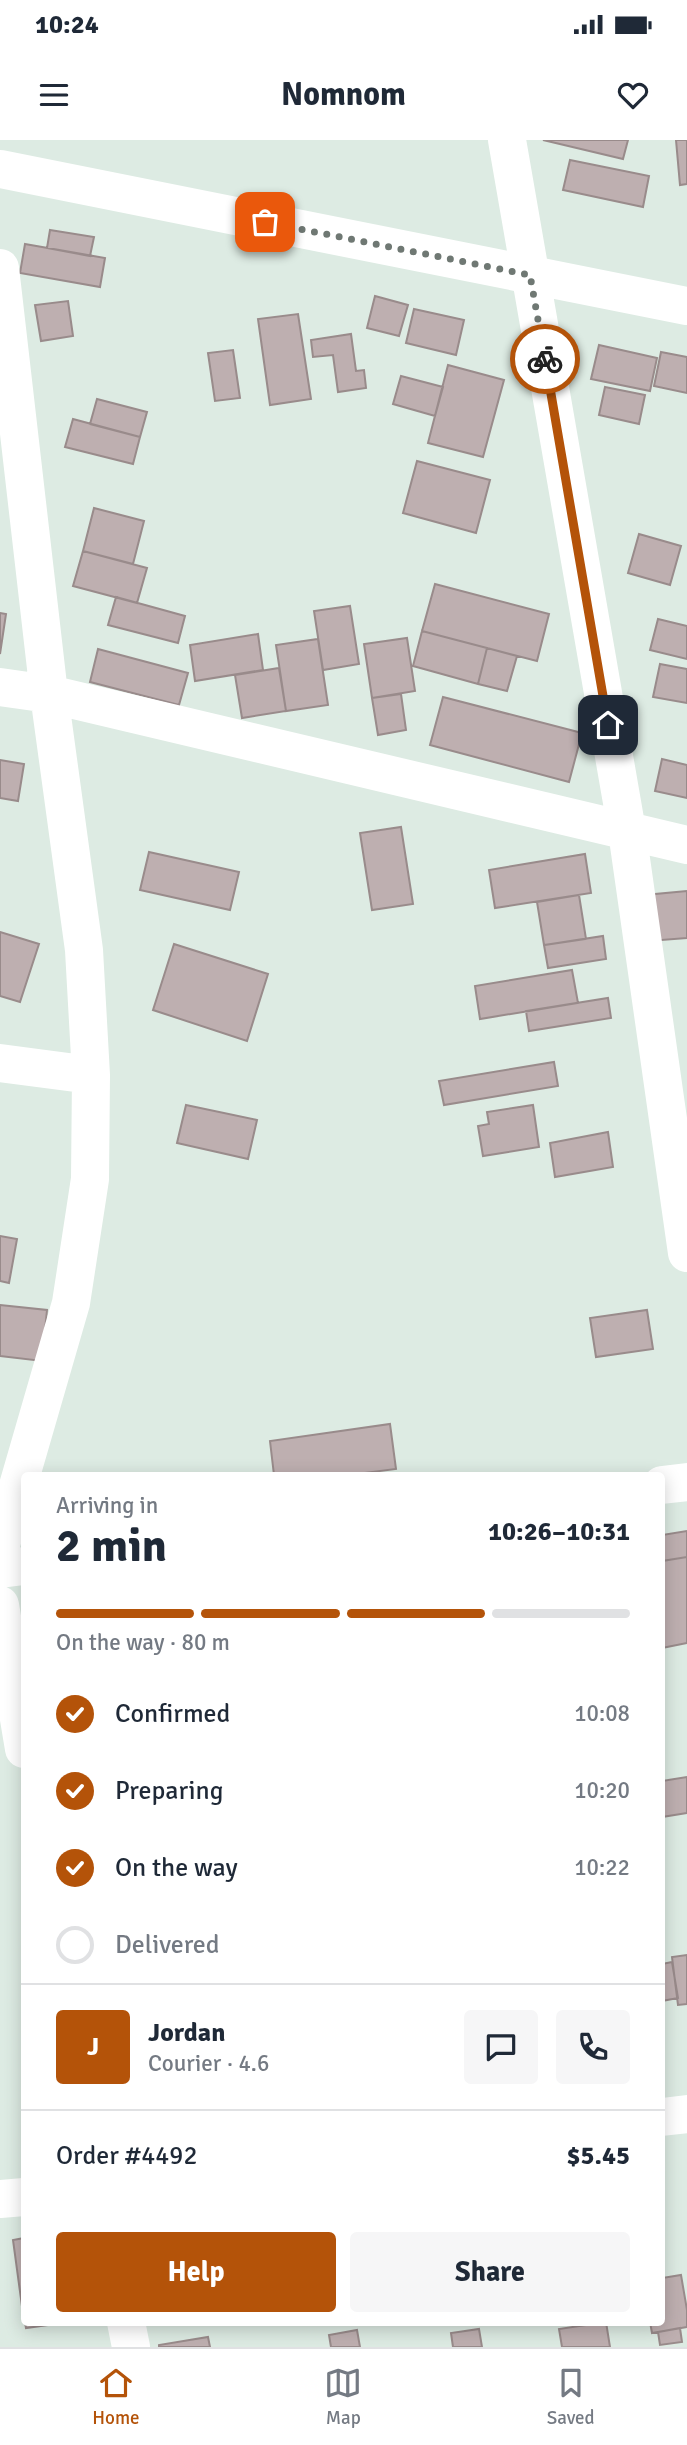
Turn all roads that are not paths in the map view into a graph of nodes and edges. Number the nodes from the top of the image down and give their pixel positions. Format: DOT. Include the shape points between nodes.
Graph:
graph roads {
  1 [pos="507,140"];
  2 [pos="0,169"];
  3 [pos="0,268"];
  4 [pos="530,275"];
  5 [pos="687,306"];
  6 [pos="0,687"];
  7 [pos="48,694"];
  8 [pos="627,831"];
  9 [pos="687,845"];
  10 [pos="0,1063"];
  11 [pos="91,1075"];
  12 [pos="687,1253"];
  13 [pos="22,1472"];
  14 [pos="21,1476"];
  15 [pos="687,1482"];
  16 [pos="665,1485"];
  17 [pos="0,1548"];
  18 [pos="21,1566"];
  19 [pos="0,1569"];
  20 [pos="0,1605"];
  21 [pos="21,1731"];
  22 [pos="687,2114"];
  23 [pos="665,2117"];
  24 [pos="21,2197"];
  25 [pos="0,2199"];
  26 [pos="127,2326"];
  27 [pos="131,2347"];
  1 -- 4 [label="street"];
  2 -- 4 [label="street"];
  3 -- 7 [label="street"];
  4 -- 5 [label="street"];
  4 -- 8 [label="street"];
  6 -- 7 [label="street"];
  7 -- 8 [label="street"];
  7 -- 11 [label="street" via="83,950"];
  8 -- 9 [label="street"];
  8 -- 12 [label="street"];
  10 -- 11 [label="street"];
  11 -- 13 [label="street" via="90,1179 71,1303"];
  14 -- 17 [label="street"];
  15 -- 16 [label="street"];
  18 -- 19 [label="street"];
  20 -- 21 [label="street"];
  22 -- 23 [label="street"];
  24 -- 25 [label="street"];
  26 -- 27 [label="street"];
}
